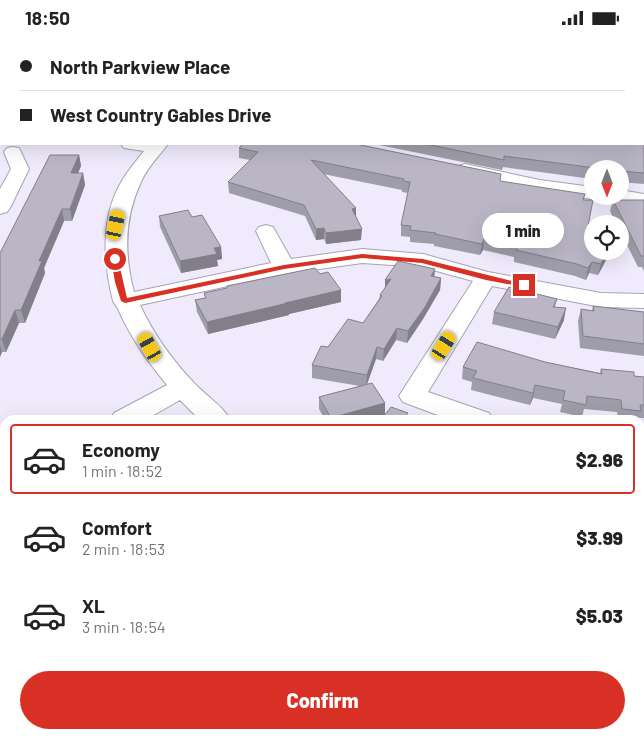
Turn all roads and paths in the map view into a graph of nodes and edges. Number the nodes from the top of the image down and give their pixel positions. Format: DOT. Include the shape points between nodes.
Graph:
graph roads {
  1 [pos="144,145"];
  2 [pos="157,146"];
  3 [pos="13,152"];
  4 [pos="446,166"];
  5 [pos="584,192"];
  6 [pos="629,198"];
  7 [pos="644,200"];
  8 [pos="0,208"];
  9 [pos="266,231"];
  10 [pos="284,267"];
  11 [pos="486,278"];
  12 [pos="125,301"];
  13 [pos="644,301"];
  14 [pos="183,387"];
  15 [pos="133,415"];
  16 [pos="212,415"];
  17 [pos="465,415"];
  1 -- 2 [label="street"];
  2 -- 12 [label="street" via="130,183 116,225 115,259"];
  3 -- 8 [label="street" via="20,169"];
  4 -- 5 [label="street"];
  6 -- 7 [label="street"];
  9 -- 10 [label="street"];
  10 -- 11 [label="street" via="362,256 423,261"];
  10 -- 12 [label="street"];
  11 -- 13 [label="street" via="601,300"];
  11 -- 17 [label="street" via="412,396"];
  12 -- 14 [label="street" via="150,347"];
  14 -- 15 [label="street"];
  14 -- 16 [label="street"];
}
